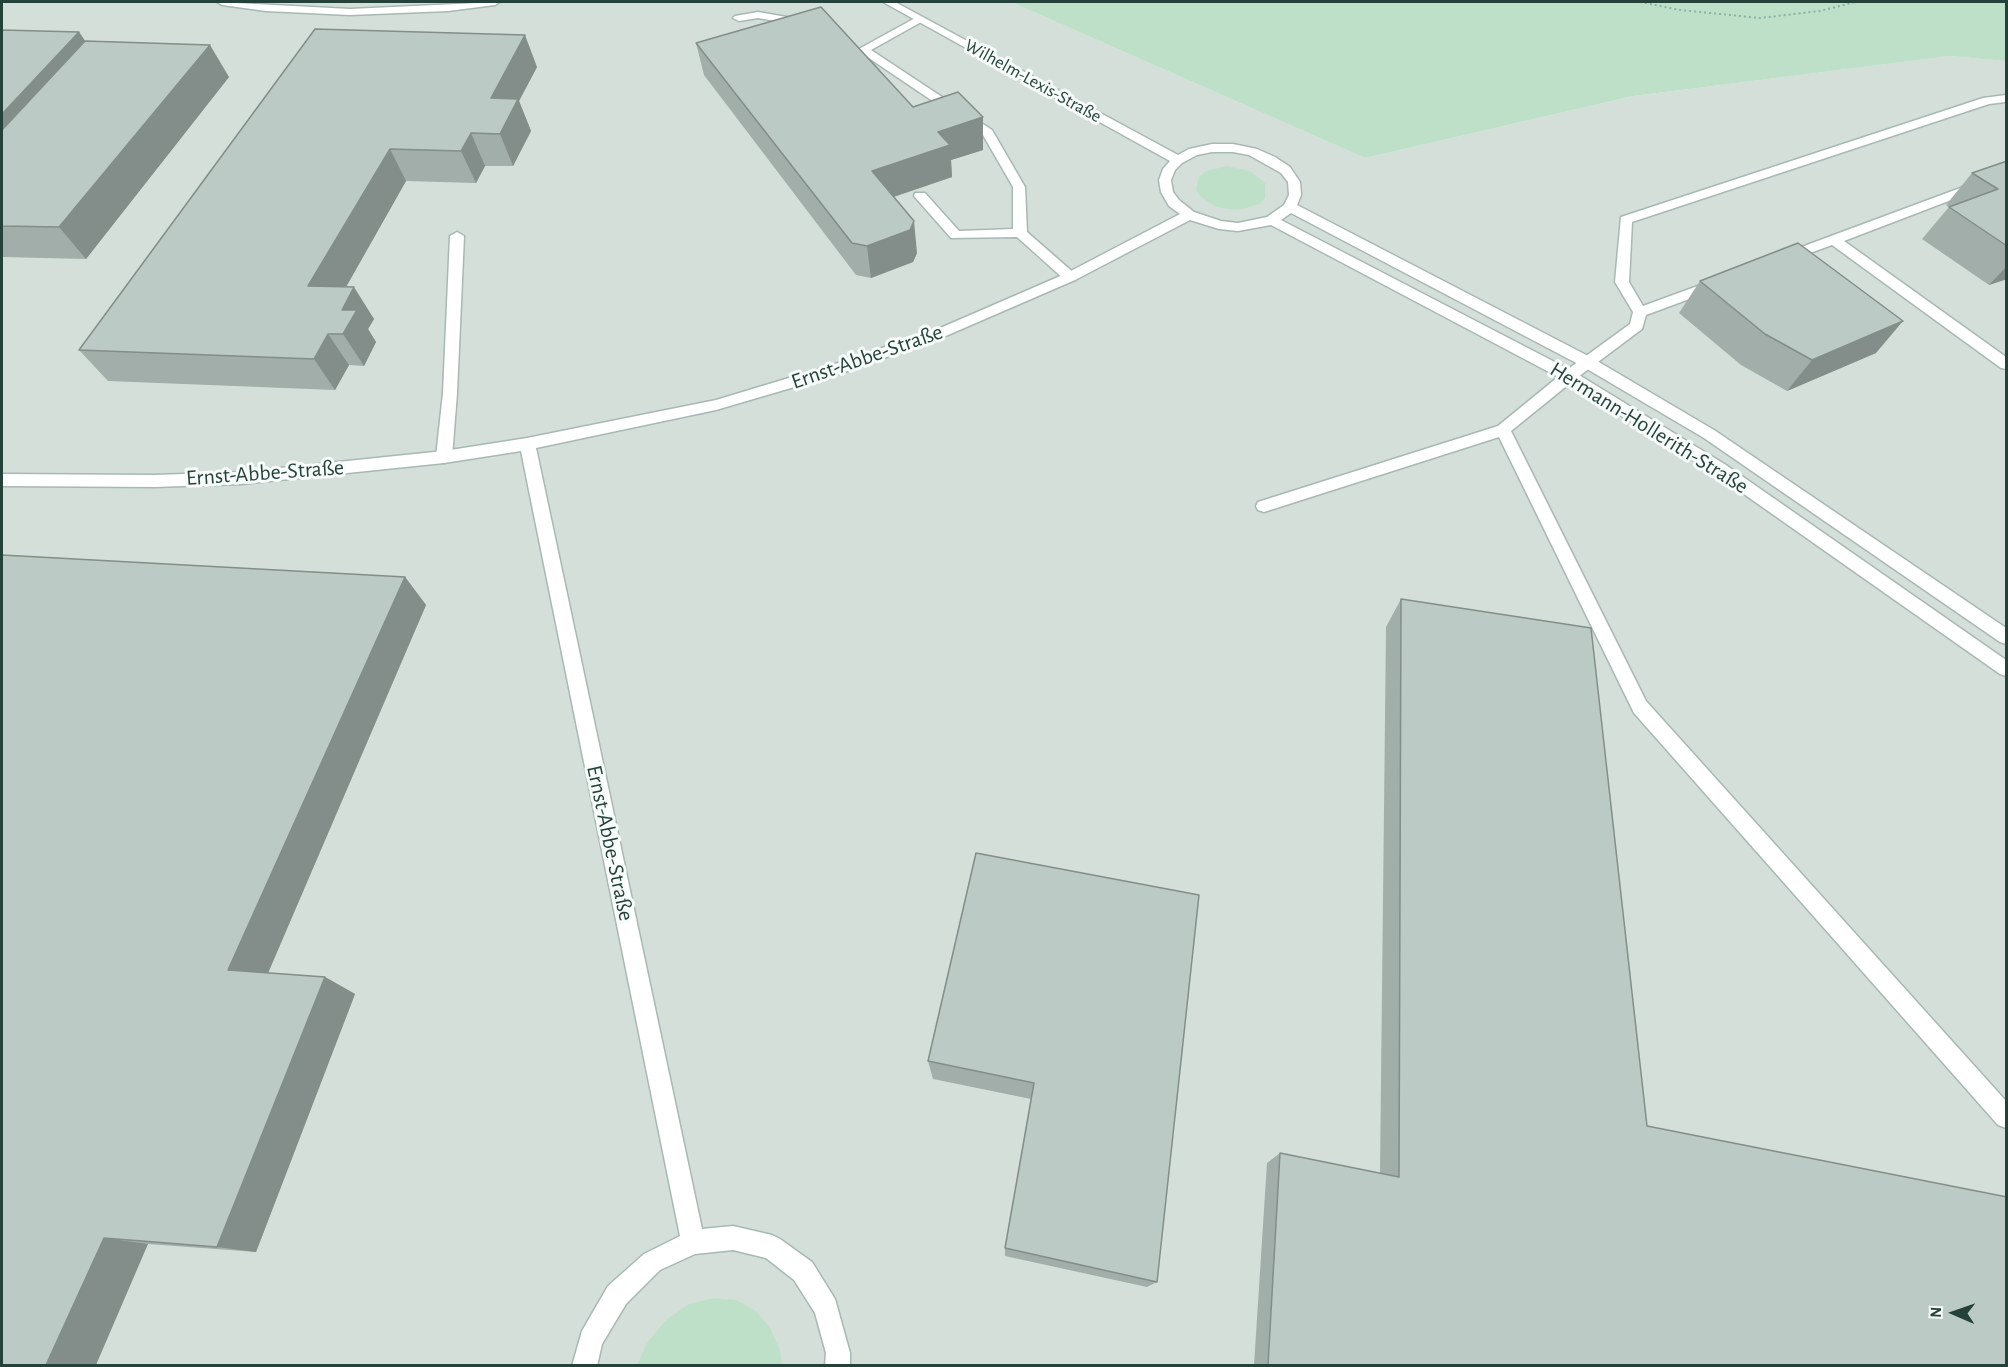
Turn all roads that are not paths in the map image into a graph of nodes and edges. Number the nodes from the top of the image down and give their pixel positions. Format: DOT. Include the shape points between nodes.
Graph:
graph roads {
  1 [pos="222,2"];
  2 [pos="495,2"];
  3 [pos="888,2"];
  4 [pos="738,18"];
  5 [pos="919,19"];
  6 [pos="811,24"];
  7 [pos="2007,99"];
  8 [pos="1178,160"];
  9 [pos="2007,175"];
  10 [pos="920,196"];
  11 [pos="1290,207"];
  12 [pos="1189,215"];
  13 [pos="1272,220"];
  14 [pos="1020,233"];
  15 [pos="457,236"];
  16 [pos="1834,240"];
  17 [pos="1769,264"];
  18 [pos="1070,277"];
  19 [pos="1726,280"];
  20 [pos="1640,312"];
  21 [pos="1587,362"];
  22 [pos="2007,364"];
  23 [pos="1569,376"];
  24 [pos="1503,430"];
  25 [pos="527,444"];
  26 [pos="444,457"];
  27 [pos="2,480"];
  28 [pos="1264,506"];
  29 [pos="2007,637"];
  30 [pos="2007,669"];
  31 [pos="2007,1117"];
  32 [pos="693,1242"];
  33 [pos="584,1365"];
  34 [pos="837,1365"];
  1 -- 2 [label="street" via="350,12"];
  3 -- 5 [label="street, Wilhelm-Lexis-Straße"];
  4 -- 6 [label="street" via="758,15"];
  5 -- 8 [label="street, Wilhelm-Lexis-Straße"];
  5 -- 14 [label="street" via="857,47 988,133 1019,187"];
  7 -- 20 [label="street" via="1987,101 1626,220 1622,282"];
  8 -- 11 [label="street" via="1193,152 1222,148 1271,159 1294,182 1295,195"];
  8 -- 12 [label="street" via="1165,180 1167,192"];
  9 -- 16 [label="street"];
  10 -- 14 [label="street" via="956,235"];
  11 -- 13 [label="street"];
  11 -- 21 [label="street, Hermann-Hollerith-Straße"];
  12 -- 13 [label="street" via="1238,227"];
  12 -- 18 [label="street, Ernst-Abbe-Straße"];
  13 -- 23 [label="street, Hermann-Hollerith-Straße"];
  14 -- 18 [label="street"];
  15 -- 26 [label="street"];
  16 -- 17 [label="street"];
  16 -- 22 [label="street"];
  18 -- 25 [label="street, Ernst-Abbe-Straße" via="943,332 837,369 717,405"];
  19 -- 20 [label="street"];
  20 -- 21 [label="street" via="1637,326"];
  21 -- 23 [label="street"];
  21 -- 29 [label="street, Hermann-Hollerith-Straße" via="1709,434"];
  23 -- 24 [label="street"];
  23 -- 30 [label="street, Hermann-Hollerith-Straße" via="1720,469"];
  24 -- 28 [label="street"];
  24 -- 31 [label="street" via="1640,707"];
  25 -- 26 [label="street, Ernst-Abbe-Straße"];
  25 -- 32 [label="street, Ernst-Abbe-Straße"];
  26 -- 27 [label="street, Ernst-Abbe-Straße" via="241,478"];
  32 -- 33 [label="street" via="652,1262 617,1295 591,1340"];
  32 -- 34 [label="street" via="733,1238 771,1247 803,1271 826,1308 838,1353"];
}
